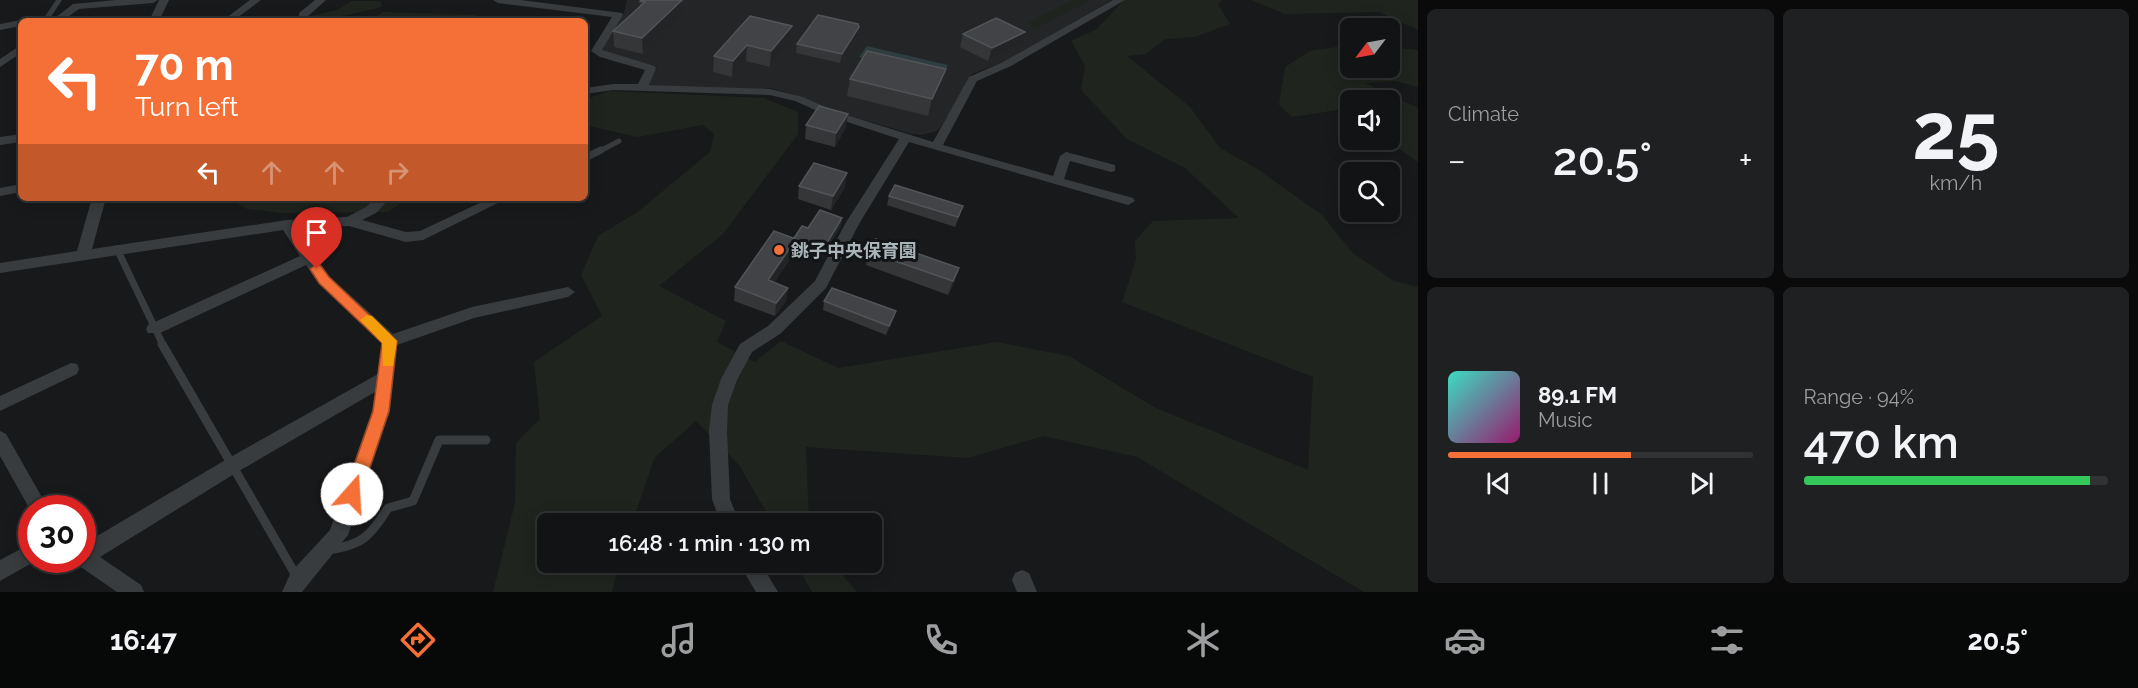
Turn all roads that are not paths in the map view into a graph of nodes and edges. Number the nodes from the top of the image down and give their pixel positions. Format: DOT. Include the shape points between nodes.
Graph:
graph roads {
  1 [pos="59,0"];
  2 [pos="153,0"];
  3 [pos="164,0"];
  4 [pos="256,0"];
  5 [pos="321,0"];
  6 [pos="498,0"];
  7 [pos="1120,0"];
  8 [pos="560,4"];
  9 [pos="303,15"];
  10 [pos="47,18"];
  11 [pos="60,18"];
  12 [pos="155,18"];
  13 [pos="231,18"];
  14 [pos="548,18"];
  15 [pos="18,24"];
  16 [pos="0,27"];
  17 [pos="18,50"];
  18 [pos="0,64"];
  19 [pos="642,88"];
  20 [pos="588,90"];
  21 [pos="906,137"];
  22 [pos="18,138"];
  23 [pos="0,141"];
  24 [pos="620,141"];
  25 [pos="936,147"];
  26 [pos="588,157"];
  27 [pos="1111,168"];
  28 [pos="1057,181"];
  29 [pos="18,189"];
  30 [pos="0,192"];
  31 [pos="98,201"];
  32 [pos="380,201"];
  33 [pos="495,201"];
  34 [pos="1128,201"];
  35 [pos="349,221"];
  36 [pos="287,225"];
  37 [pos="117,249"];
  38 [pos="84,253"];
  39 [pos="309,258"];
  40 [pos="0,268"];
  41 [pos="568,292"];
  42 [pos="154,329"];
  43 [pos="390,341"];
  44 [pos="71,369"];
  45 [pos="387,377"];
  46 [pos="0,404"];
  47 [pos="0,439"];
  48 [pos="486,440"];
  49 [pos="233,465"];
  50 [pos="32,495"];
  51 [pos="727,513"];
  52 [pos="96,548"];
  53 [pos="325,550"];
  54 [pos="18,561"];
  55 [pos="96,565"];
  56 [pos="0,572"];
  57 [pos="755,573"];
  58 [pos="295,586"];
  59 [pos="134,592"];
  60 [pos="768,592"];
  1 -- 10 [label="lane"];
  2 -- 11 [label="street" via="76,6"];
  3 -- 12 [label="street"];
  4 -- 13 [label="street"];
  5 -- 9 [label="street"];
  6 -- 8 [label="street"];
  7 -- 25 [label="street" via="973,79"];
  8 -- 14 [label="street"];
  8 -- 19 [label="street" via="618,15 596,51 651,68"];
  15 -- 16 [label="street"];
  17 -- 18 [label="street"];
  19 -- 20 [label="street"];
  19 -- 21 [label="street" via="770,92"];
  21 -- 25 [label="street"];
  21 -- 51 [label="street" via="852,224 822,284 774,330 746,348 729,379 720,405 718,431 721,499"];
  22 -- 23 [label="street"];
  24 -- 26 [label="lane"];
  25 -- 28 [label="street"];
  27 -- 28 [label="street" via="1066,156"];
  28 -- 34 [label="street"];
  29 -- 30 [label="street"];
  31 -- 38 [label="street"];
  32 -- 35 [label="street"];
  33 -- 35 [label="street" via="423,235 406,237"];
  35 -- 36 [label="street"];
  36 -- 37 [label="street"];
  36 -- 39 [label="street"];
  37 -- 38 [label="street"];
  37 -- 42 [label="lane"];
  38 -- 40 [label="street"];
  39 -- 42 [label="street"];
  39 -- 43 [label="street" via="324,280"];
  41 -- 43 [label="street" via="472,313"];
  42 -- 49 [label="lane"];
  43 -- 45 [label="street"];
  44 -- 46 [label="street"];
  45 -- 49 [label="street"];
  45 -- 53 [label="street" via="381,411 338,535"];
  47 -- 50 [label="street"];
  48 -- 53 [label="lane" via="439,440 413,501 388,508 369,539 352,547"];
  49 -- 52 [label="street"];
  49 -- 58 [label="lane"];
  53 -- 58 [label="street"];
  54 -- 56 [label="street"];
  55 -- 59 [label="street"];
  57 -- 60 [label="street"];
}
